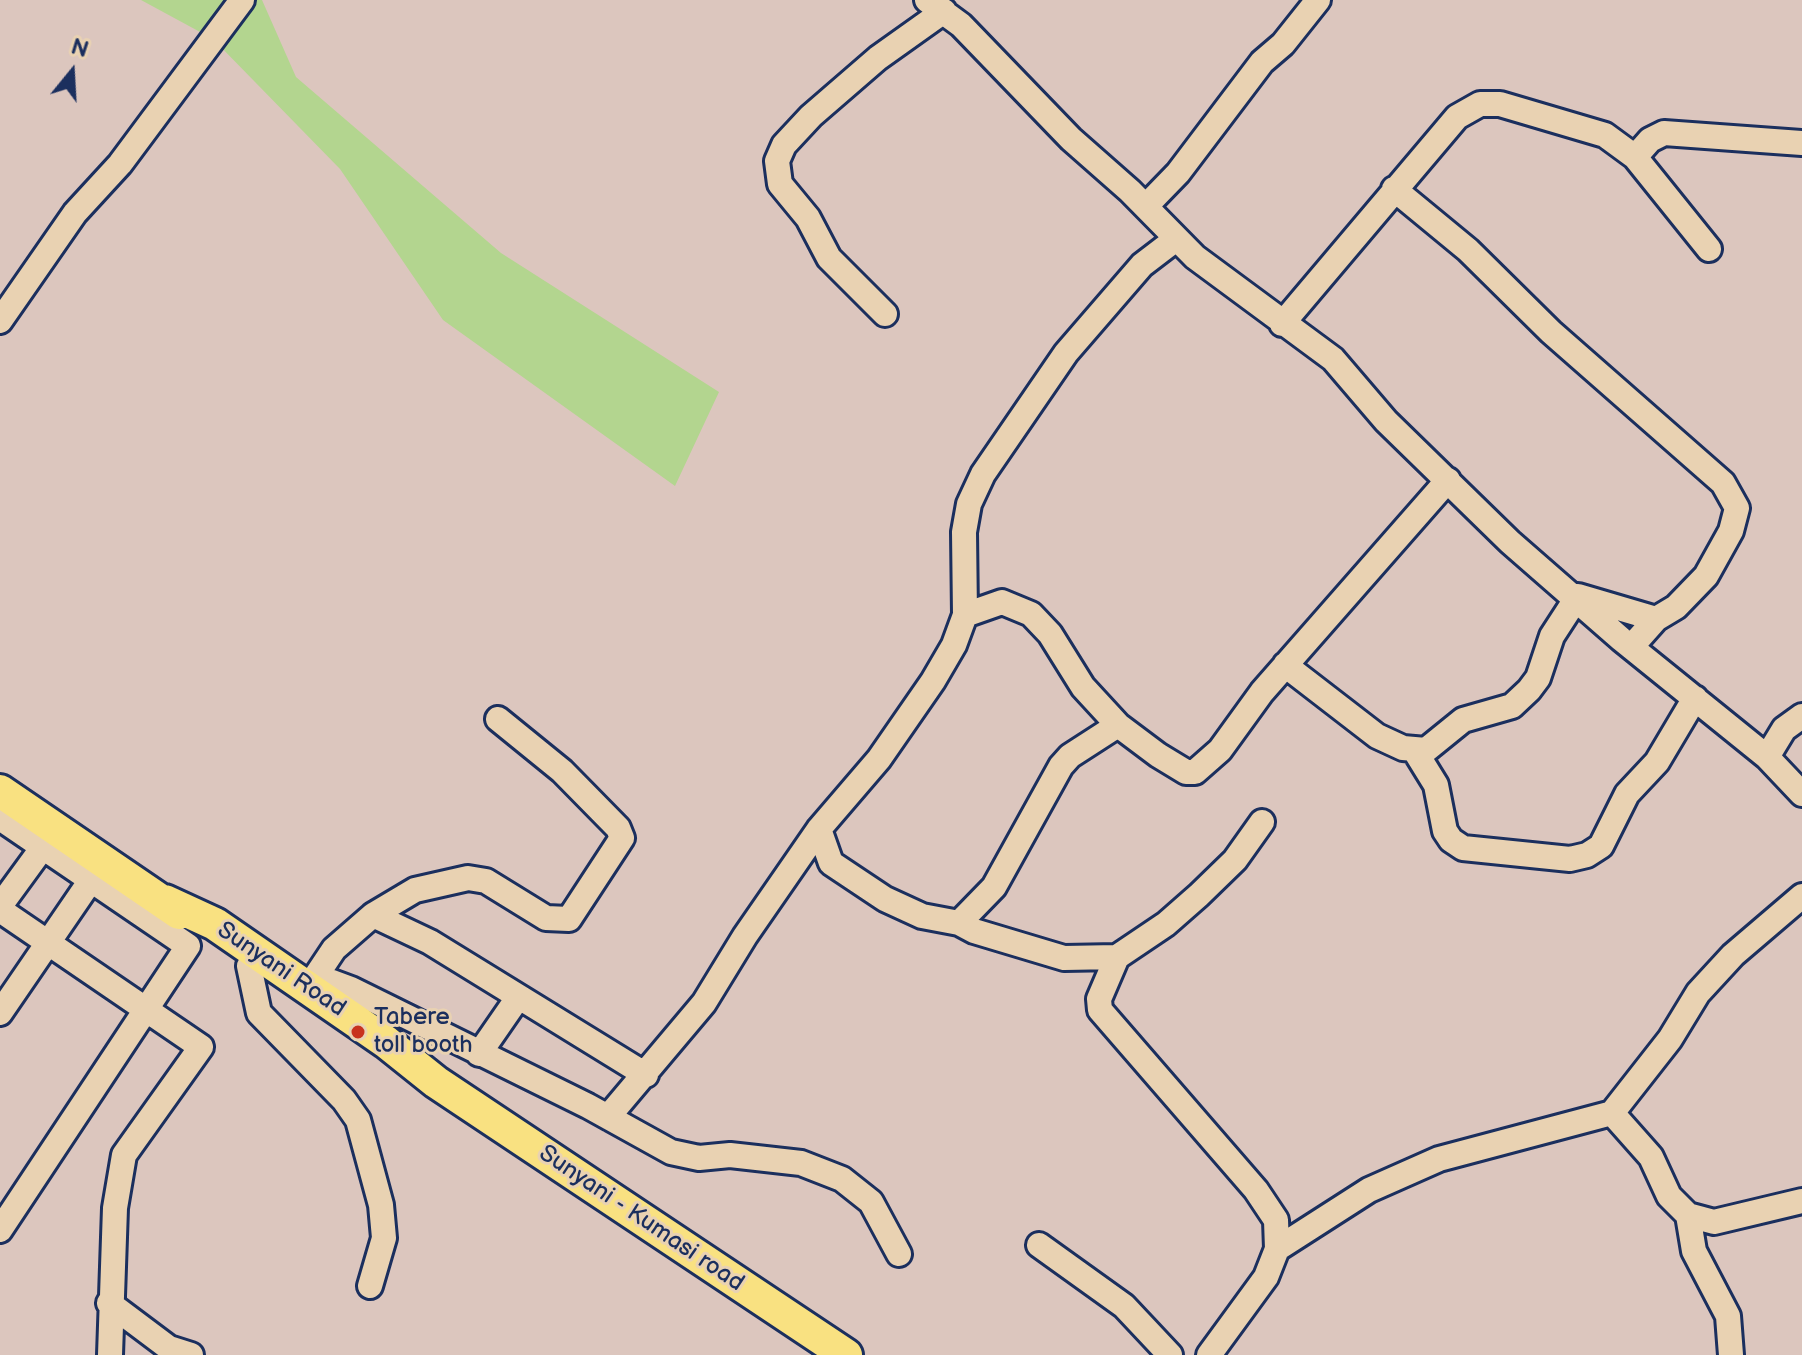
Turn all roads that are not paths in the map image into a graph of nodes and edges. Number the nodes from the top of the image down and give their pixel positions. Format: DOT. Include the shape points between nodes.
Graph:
graph roads {
  1 [pos="242,0"];
  2 [pos="1318,0"];
  3 [pos="936,6"];
  4 [pos="1802,143"];
  5 [pos="1635,157"];
  6 [pos="1394,189"];
  7 [pos="1150,212"];
  8 [pos="1176,239"];
  9 [pos="1709,249"];
  10 [pos="1142,265"];
  11 [pos="885,314"];
  12 [pos="0,321"];
  13 [pos="1282,324"];
  14 [pos="1448,480"];
  15 [pos="1572,596"];
  16 [pos="965,615"];
  17 [pos="1656,619"];
  18 [pos="1632,646"];
  19 [pos="1285,665"];
  20 [pos="1695,698"];
  21 [pos="1802,716"];
  22 [pos="498,719"];
  23 [pos="1118,725"];
  24 [pos="1415,751"];
  25 [pos="1767,757"];
  26 [pos="0,791"];
  27 [pos="1802,794"];
  28 [pos="0,818"];
  29 [pos="1262,822"];
  30 [pos="819,829"];
  31 [pos="43,847"];
  32 [pos="91,880"];
  33 [pos="1802,896"];
  34 [pos="165,901"];
  35 [pos="0,908"];
  36 [pos="373,915"];
  37 [pos="959,923"];
  38 [pos="48,943"];
  39 [pos="1117,957"];
  40 [pos="249,966"];
  41 [pos="311,982"];
  42 [pos="517,999"];
  43 [pos="145,1010"];
  44 [pos="0,1013"];
  45 [pos="479,1054"];
  46 [pos="646,1075"];
  47 [pos="436,1082"];
  48 [pos="1612,1113"];
  49 [pos="608,1117"];
  50 [pos="1802,1201"];
  51 [pos="1688,1215"];
  52 [pos="0,1230"];
  53 [pos="1039,1245"];
  54 [pos="1277,1249"];
  55 [pos="899,1254"];
  56 [pos="370,1286"];
  57 [pos="109,1303"];
  58 [pos="110,1355"];
  59 [pos="191,1355"];
  60 [pos="846,1355"];
  61 [pos="1170,1355"];
  62 [pos="1209,1355"];
  63 [pos="1731,1355"];
  1 -- 12 [label="street" via="120,164 75,213"];
  2 -- 7 [label="street" via="1262,62"];
  3 -- 7 [label="street"];
  3 -- 11 [label="street" via="811,116 784,145 777,161 780,184 808,218 829,258"];
  4 -- 5 [label="street" via="1664,133"];
  5 -- 6 [label="street" via="1605,135 1500,104 1480,104 1457,117"];
  5 -- 9 [label="street"];
  6 -- 13 [label="street"];
  6 -- 17 [label="street" via="1723,483 1737,508 1731,531 1692,593"];
  7 -- 8 [label="street"];
  7 -- 10 [label="street"];
  8 -- 10 [label="street"];
  8 -- 13 [label="street"];
  10 -- 16 [label="street" via="1066,353 983,474 964,532"];
  13 -- 14 [label="street" via="1349,375 1386,421"];
  14 -- 15 [label="street"];
  14 -- 19 [label="street"];
  15 -- 17 [label="street"];
  15 -- 18 [label="street"];
  15 -- 24 [label="street" via="1529,690 1512,706 1463,720 1426,750"];
  16 -- 23 [label="street" via="1002,602 1031,614 1083,687"];
  16 -- 30 [label="street" via="933,681 879,759"];
  17 -- 18 [label="street"];
  18 -- 20 [label="street"];
  19 -- 23 [label="street" via="1220,750 1195,772 1186,772"];
  19 -- 24 [label="street" via="1377,736"];
  20 -- 24 [label="street" via="1657,762 1627,794 1601,846 1570,859 1463,848 1451,840 1436,785"];
  20 -- 25 [label="street"];
  21 -- 25 [label="street" via="1784,729"];
  22 -- 36 [label="street" via="562,771 622,838 569,919 546,918 486,881 468,878 415,890"];
  23 -- 37 [label="street" via="1061,766 994,887"];
  25 -- 27 [label="street"];
  26 -- 34 [label="main road"];
  28 -- 31 [label="street"];
  29 -- 39 [label="street" via="1235,860 1199,895"];
  30 -- 37 [label="street" via="831,863 885,899 922,916"];
  30 -- 46 [label="street" via="704,1003"];
  31 -- 32 [label="street"];
  31 -- 35 [label="street"];
  32 -- 38 [label="street"];
  32 -- 43 [label="street" via="188,946"];
  33 -- 48 [label="street" via="1698,993 1670,1039"];
  34 -- 40 [label="main road, Sunyani Road"];
  34 -- 41 [label="main road, Sunyani Road" via="215,924"];
  35 -- 38 [label="street"];
  36 -- 41 [label="street" via="334,949"];
  36 -- 42 [label="street" via="430,942"];
  37 -- 39 [label="street" via="1064,958"];
  38 -- 43 [label="street"];
  38 -- 44 [label="street"];
  39 -- 54 [label="street" via="1099,999 1100,1010 1256,1190 1276,1220"];
  40 -- 47 [label="main road, Sunyani Road" via="377,1054"];
  40 -- 56 [label="street" via="259,1013 358,1120 381,1205 384,1238"];
  41 -- 45 [label="street" via="379,1002"];
  41 -- 47 [label="main road, Sunyani Road"];
  42 -- 45 [label="street"];
  42 -- 46 [label="street"];
  43 -- 52 [label="street"];
  43 -- 57 [label="street" via="201,1047 124,1155"];
  45 -- 49 [label="street"];
  46 -- 49 [label="street"];
  47 -- 60 [label="main road, Sunyani - Kumasi road"];
  48 -- 51 [label="street" via="1651,1157 1669,1196"];
  48 -- 54 [label="street" via="1439,1159 1369,1190"];
  49 -- 55 [label="street" via="671,1152 801,1163 842,1179 871,1202"];
  50 -- 51 [label="street" via="1714,1222"];
  51 -- 63 [label="street" via="1694,1251 1728,1316"];
  53 -- 61 [label="street" via="1124,1306"];
  54 -- 62 [label="street" via="1266,1277"];
  57 -- 58 [label="street"];
  57 -- 59 [label="street" via="169,1348"];
}
